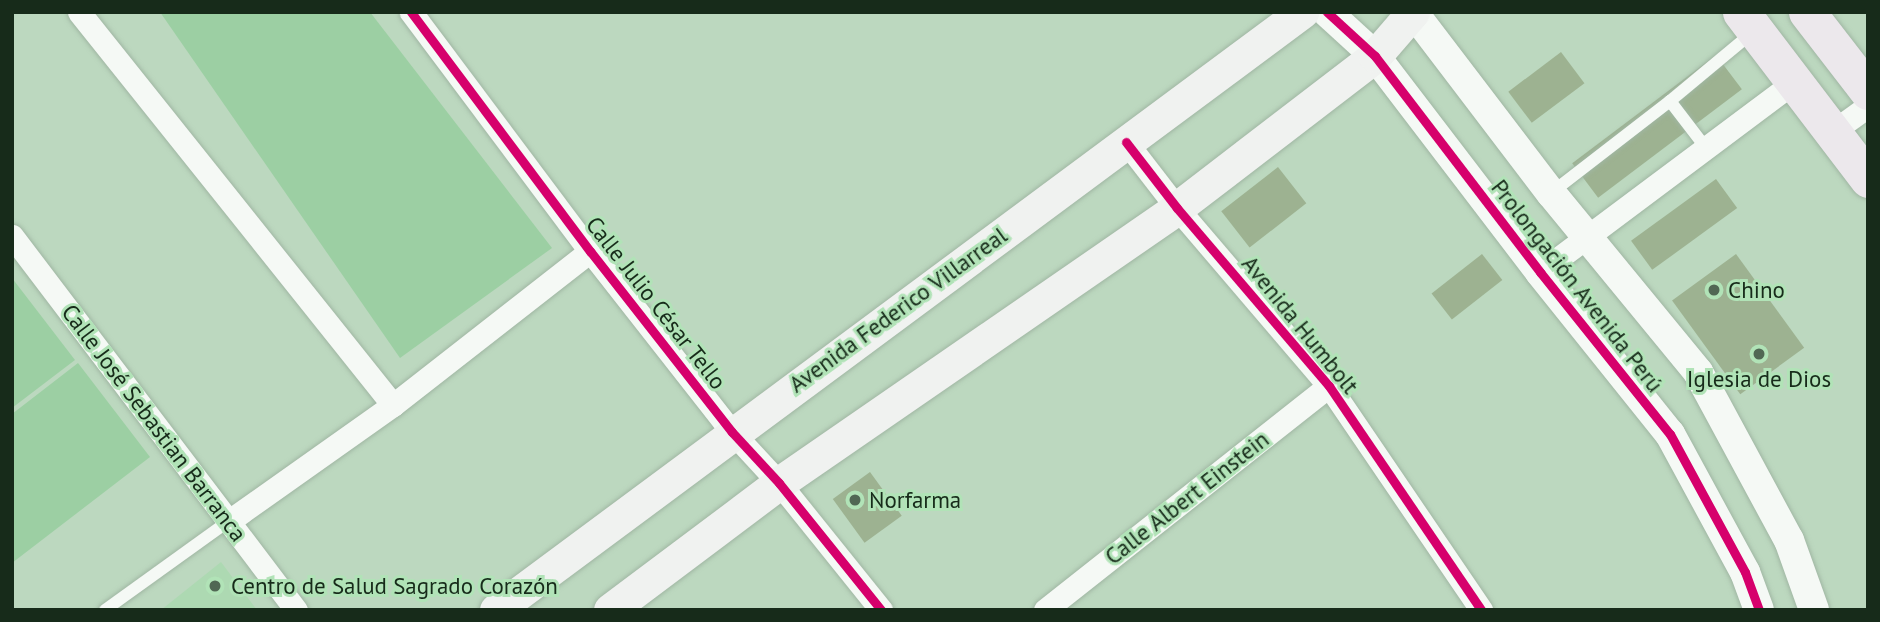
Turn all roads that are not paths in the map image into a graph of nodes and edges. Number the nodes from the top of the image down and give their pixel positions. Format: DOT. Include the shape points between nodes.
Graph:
graph roads {
  1 [pos="79,12"];
  2 [pos="411,12"];
  3 [pos="1413,12"];
  4 [pos="1807,12"];
  5 [pos="1306,13"];
  6 [pos="1748,22"];
  7 [pos="1375,56"];
  8 [pos="1794,82"];
  9 [pos="1868,91"];
  10 [pos="1670,101"];
  11 [pos="1868,106"];
  12 [pos="1832,132"];
  13 [pos="1126,142"];
  14 [pos="1706,148"];
  15 [pos="1868,179"];
  16 [pos="1551,193"];
  17 [pos="1177,208"];
  18 [pos="12,236"];
  19 [pos="1587,236"];
  20 [pos="590,251"];
  21 [pos="1539,272"];
  22 [pos="1329,386"];
  23 [pos="393,405"];
  24 [pos="732,432"];
  25 [pos="779,483"];
  26 [pos="229,521"];
  27 [pos="1474,606"];
  28 [pos="104,610"];
  29 [pos="296,610"];
  30 [pos="496,610"];
  31 [pos="610,610"];
  32 [pos="881,610"];
  33 [pos="1045,610"];
  34 [pos="1759,610"];
  35 [pos="1814,610"];
  1 -- 23 [label="street"];
  2 -- 20 [label="street, Calle Julio César Tello"];
  3 -- 7 [label="main road"];
  3 -- 16 [label="street, Prolongación Avenida Perú"];
  4 -- 9 [label="main road"];
  5 -- 7 [label="street, Prolongación Avenida Perú"];
  5 -- 13 [label="main road, Avenida Federico Villarreal"];
  6 -- 8 [label="main road"];
  6 -- 10 [label="lane"];
  7 -- 17 [label="main road"];
  7 -- 21 [label="street, Prolongación Avenida Perú"];
  8 -- 12 [label="main road"];
  8 -- 14 [label="street"];
  10 -- 14 [label="lane"];
  10 -- 16 [label="lane"];
  11 -- 12 [label="street"];
  12 -- 15 [label="main road"];
  13 -- 17 [label="street, Avenida Humbolt"];
  13 -- 24 [label="main road, Avenida Federico Villarreal"];
  14 -- 19 [label="street"];
  16 -- 19 [label="street, Prolongación Avenida Perú"];
  17 -- 22 [label="street, Avenida Humbolt"];
  17 -- 25 [label="main road"];
  18 -- 26 [label="street, Calle José Sebastian Barranca"];
  19 -- 21 [label="street"];
  19 -- 35 [label="street, Prolongación Avenida Perú" via="1698,372 1789,540"];
  20 -- 23 [label="street"];
  20 -- 24 [label="street, Calle Julio César Tello"];
  21 -- 34 [label="street, Prolongación Avenida Perú" via="1670,435 1745,572"];
  22 -- 27 [label="street, Avenida Humbolt"];
  22 -- 33 [label="street, Calle Albert Einstein"];
  23 -- 26 [label="street"];
  24 -- 25 [label="street, Calle Julio César Tello"];
  24 -- 30 [label="main road, Avenida Federico Villarreal"];
  25 -- 31 [label="main road"];
  25 -- 32 [label="street, Calle Julio César Tello"];
  26 -- 28 [label="lane"];
  26 -- 29 [label="street, Calle José Sebastian Barranca"];
}
